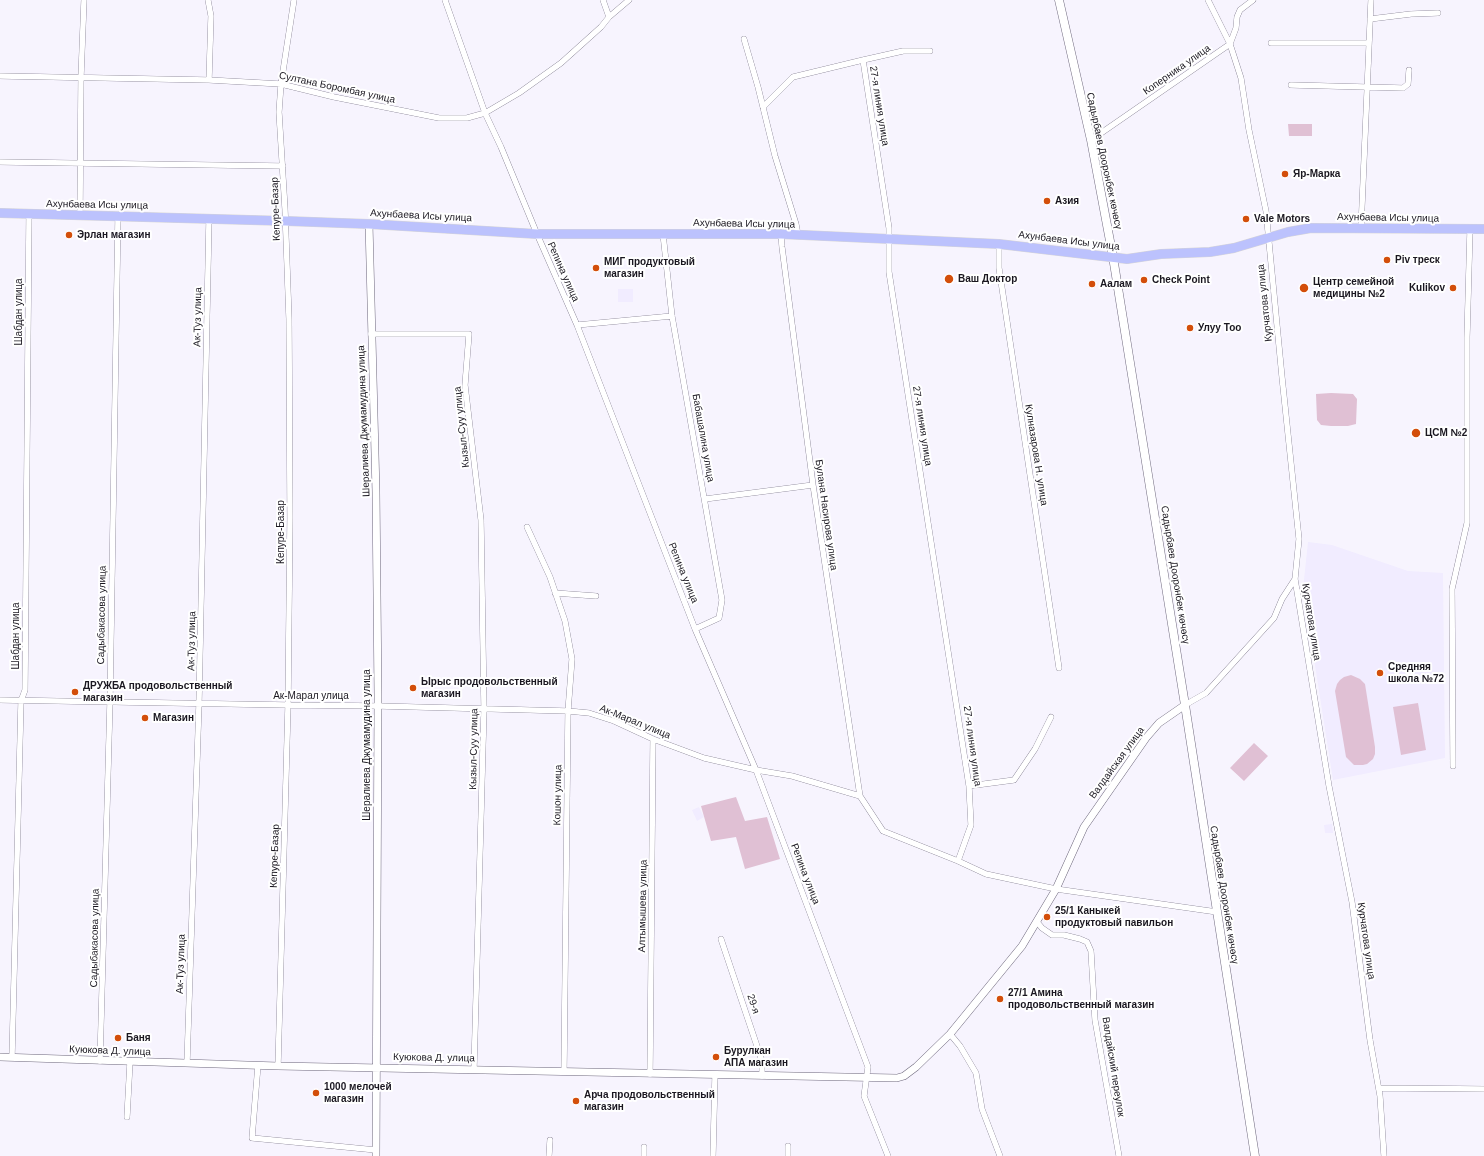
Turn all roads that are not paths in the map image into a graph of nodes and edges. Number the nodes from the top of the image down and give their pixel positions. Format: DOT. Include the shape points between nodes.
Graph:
graph roads {
  1 [pos="84,0"];
  2 [pos="208,0"];
  3 [pos="294,0"];
  4 [pos="445,0"];
  5 [pos="603,0"];
  6 [pos="629,0"];
  7 [pos="1059,0"];
  8 [pos="1208,0"];
  9 [pos="1253,0"];
  10 [pos="1370,0"];
  11 [pos="1438,14"];
  12 [pos="609,17"];
  13 [pos="1370,19"];
  14 [pos="744,39"];
  15 [pos="1271,43"];
  16 [pos="1369,43"];
  17 [pos="1230,44"];
  18 [pos="930,51"];
  19 [pos="863,60"];
  20 [pos="1409,70"];
  21 [pos="0,76"];
  22 [pos="81,78"];
  23 [pos="209,80"];
  24 [pos="281,84"];
  25 [pos="1291,85"];
  26 [pos="1367,87"];
  27 [pos="763,107"];
  28 [pos="485,113"];
  29 [pos="1091,140"];
  30 [pos="0,162"];
  31 [pos="80,163"];
  32 [pos="283,166"];
  33 [pos="0,213"];
  34 [pos="29,214"];
  35 [pos="80,215"];
  36 [pos="118,216"];
  37 [pos="209,219"];
  38 [pos="286,221"];
  39 [pos="369,224"];
  40 [pos="1361,229"];
  41 [pos="1470,230"];
  42 [pos="1484,230"];
  43 [pos="537,234"];
  44 [pos="663,234"];
  45 [pos="781,234"];
  46 [pos="798,235"];
  47 [pos="1268,238"];
  48 [pos="889,239"];
  49 [pos="999,244"];
  50 [pos="1113,257"];
  51 [pos="672,316"];
  52 [pos="577,325"];
  53 [pos="371,334"];
  54 [pos="469,334"];
  55 [pos="813,485"];
  56 [pos="704,499"];
  57 [pos="526,527"];
  58 [pos="1295,579"];
  59 [pos="555,593"];
  60 [pos="596,596"];
  61 [pos="695,629"];
  62 [pos="1059,668"];
  63 [pos="0,700"];
  64 [pos="21,701"];
  65 [pos="110,701"];
  66 [pos="200,703"];
  67 [pos="288,705"];
  68 [pos="1185,705"];
  69 [pos="378,706"];
  70 [pos="484,709"];
  71 [pos="568,711"];
  72 [pos="1051,717"];
  73 [pos="653,739"];
  74 [pos="1453,766"];
  75 [pos="756,770"];
  76 [pos="969,786"];
  77 [pos="860,796"];
  78 [pos="958,860"];
  79 [pos="1056,889"];
  80 [pos="1217,912"];
  81 [pos="1037,922"];
  82 [pos="721,939"];
  83 [pos="950,1034"];
  84 [pos="0,1057"];
  85 [pos="12,1057"];
  86 [pos="100,1061"];
  87 [pos="130,1062"];
  88 [pos="187,1063"];
  89 [pos="258,1064"];
  90 [pos="278,1066"];
  91 [pos="377,1067"];
  92 [pos="474,1069"];
  93 [pos="564,1071"];
  94 [pos="650,1074"];
  95 [pos="715,1075"];
  96 [pos="762,1076"];
  97 [pos="867,1078"];
  98 [pos="1379,1088"];
  99 [pos="1484,1089"];
  100 [pos="127,1117"];
  101 [pos="550,1140"];
  102 [pos="788,1146"];
  103 [pos="644,1147"];
  104 [pos="376,1153"];
  105 [pos="549,1156"];
  106 [pos="644,1156"];
  107 [pos="713,1156"];
  108 [pos="788,1156"];
  109 [pos="888,1156"];
  110 [pos="1000,1156"];
  111 [pos="1119,1156"];
  112 [pos="1255,1156"];
  113 [pos="1384,1156"];
  1 -- 22 [label="street"];
  2 -- 23 [label="street" via="211,16"];
  3 -- 24 [label="street, Кепуре-Базар"];
  4 -- 28 [label="street, Репина улица"];
  5 -- 12 [label="street"];
  6 -- 12 [label="street, Султана Боромбая улица"];
  7 -- 29 [label="main road, Садырбаев Дооронбек көчөсү"];
  8 -- 17 [label="street, Курчатова улица"];
  9 -- 17 [label="street" via="1240,10"];
  10 -- 13 [label="street"];
  11 -- 13 [label="street"];
  12 -- 28 [label="street, Султана Боромбая улица" via="561,62 519,93"];
  13 -- 16 [label="street"];
  14 -- 27 [label="street"];
  15 -- 16 [label="street"];
  16 -- 26 [label="street"];
  17 -- 29 [label="street, Коперника улица"];
  17 -- 47 [label="street, Курчатова улица" via="1240,78 1266,211"];
  18 -- 19 [label="street, 27-я линия улица" via="903,51"];
  19 -- 27 [label="street" via="793,77"];
  19 -- 48 [label="street, 27-я линия улица"];
  20 -- 26 [label="street" via="1408,84 1402,88"];
  21 -- 22 [label="street, Султана Боромбая улица"];
  22 -- 23 [label="street, Султана Боромбая улица"];
  22 -- 31 [label="street"];
  23 -- 24 [label="street, Султана Боромбая улица"];
  24 -- 28 [label="street, Султана Боромбая улица" via="439,118 467,118"];
  24 -- 32 [label="street, Кепуре-Базар" via="279,112"];
  25 -- 26 [label="street"];
  26 -- 40 [label="street"];
  27 -- 46 [label="street"];
  28 -- 43 [label="street, Репина улица"];
  29 -- 50 [label="main road, Садырбаев Дооронбек көчөсү"];
  30 -- 31 [label="street"];
  31 -- 32 [label="street"];
  31 -- 35 [label="street"];
  32 -- 38 [label="street, Кепуре-Базар"];
  33 -- 34 [label="main road, Ахунбаева Исы улица"];
  34 -- 35 [label="main road, Ахунбаева Исы улица"];
  34 -- 64 [label="street, Шабдан улица" via="25,690"];
  35 -- 36 [label="main road, Ахунбаева Исы улица"];
  36 -- 37 [label="main road, Ахунбаева Исы улица"];
  36 -- 65 [label="street, Садыбакасова улица"];
  37 -- 38 [label="main road, Ахунбаева Исы улица"];
  37 -- 66 [label="street, Ак-Туз улица"];
  38 -- 39 [label="main road, Ахунбаева Исы улица"];
  38 -- 67 [label="street, Кепуре-Базар" via="290,478"];
  39 -- 43 [label="main road, Ахунбаева Исы улица"];
  39 -- 53 [label="street, Шералиева Джумамудина улица"];
  40 -- 41 [label="main road, Ахунбаева Исы улица"];
  40 -- 47 [label="main road, Ахунбаева Исы улица" via="1311,228"];
  41 -- 42 [label="main road, Ахунбаева Исы улица"];
  41 -- 74 [label="street" via="1467,523 1452,589"];
  43 -- 44 [label="main road, Ахунбаева Исы улица"];
  43 -- 52 [label="street, Репина улица"];
  44 -- 45 [label="main road, Ахунбаева Исы улица"];
  44 -- 51 [label="street, Бабашалина улица"];
  45 -- 46 [label="main road, Ахунбаева Исы улица"];
  45 -- 55 [label="street, Булана Насирова улица"];
  46 -- 48 [label="main road, Ахунбаева Исы улица"];
  47 -- 50 [label="main road, Ахунбаева Исы улица" via="1210,252 1161,254 1128,259"];
  47 -- 58 [label="street, Курчатова улица" via="1300,538"];
  48 -- 49 [label="main road, Ахунбаева Исы улица"];
  48 -- 76 [label="street, 27-я линия улица" via="889,272"];
  49 -- 50 [label="main road, Ахунбаева Исы улица"];
  49 -- 62 [label="street, Кулназарова Н. улица" via="999,268"];
  50 -- 68 [label="main road, Садырбаев Дооронбек көчөсү"];
  51 -- 52 [label="street"];
  51 -- 56 [label="street, Бабашалина улица"];
  52 -- 61 [label="street, Репина улица"];
  53 -- 54 [label="street, Шералиева Джумамудина улица"];
  53 -- 69 [label="street, Шералиева Джумамудина улица" via="376,492"];
  54 -- 70 [label="street, Кызыл-Суу улица" via="465,385 481,520"];
  55 -- 56 [label="street"];
  55 -- 77 [label="street, Булана Насирова улица"];
  56 -- 61 [label="street, Бабашалина улица" via="722,600 719,618"];
  57 -- 59 [label="street, Кошон улица" via="550,576"];
  58 -- 68 [label="street, Валдайская улица" via="1274,618 1206,693"];
  58 -- 98 [label="street, Курчатова улица" via="1329,786 1352,902 1370,1040"];
  59 -- 60 [label="street"];
  59 -- 71 [label="street, Кошон улица" via="565,621 572,659"];
  61 -- 75 [label="street, Репина улица"];
  63 -- 64 [label="street, Ак-Марал улица"];
  64 -- 65 [label="street, Ак-Марал улица"];
  64 -- 85 [label="street, Шабдан улица"];
  65 -- 66 [label="street, Ак-Марал улица"];
  65 -- 86 [label="street, Садыбакасова улица"];
  66 -- 67 [label="street, Ак-Марал улица"];
  66 -- 88 [label="street, Ак-Туз улица"];
  67 -- 69 [label="street, Ак-Марал улица"];
  67 -- 90 [label="street, Кепуре-Базар"];
  68 -- 79 [label="street, Валдайская улица" via="1159,724 1146,738 1084,827"];
  68 -- 80 [label="main road, Садырбаев Дооронбек көчөсү"];
  69 -- 70 [label="street, Ак-Марал улица"];
  69 -- 91 [label="street, Шералиева Джумамудина улица"];
  70 -- 71 [label="street, Ак-Марал улица"];
  70 -- 92 [label="street, Кызыл-Суу улица"];
  71 -- 73 [label="street, Ак-Марал улица" via="589,713 614,721"];
  71 -- 93 [label="street, Кошон улица"];
  72 -- 76 [label="street" via="1035,749 1014,780"];
  73 -- 75 [label="street, Ак-Марал улица" via="704,758"];
  73 -- 94 [label="street, Алтымышева улица"];
  75 -- 77 [label="street" via="792,776"];
  75 -- 97 [label="street, Репина улица" via="868,1067"];
  76 -- 78 [label="street, 27-я линия улица" via="972,825"];
  77 -- 78 [label="street" via="883,831"];
  78 -- 79 [label="street" via="986,874"];
  79 -- 80 [label="street"];
  79 -- 81 [label="street, Валдайская улица"];
  80 -- 112 [label="main road, Садырбаев Дооронбек көчөсү"];
  81 -- 83 [label="street, Валдайская улица" via="1022,946"];
  81 -- 111 [label="street, Валдайский переулок" via="1052,935 1080,938 1087,942 1091,951 1095,1020"];
  82 -- 96 [label="street, 29-я" via="762,1061"];
  83 -- 97 [label="street, Валдайская улица" via="916,1068 904,1076 890,1079"];
  83 -- 110 [label="street" via="976,1073 982,1109"];
  84 -- 85 [label="street, Куюкова Д. улица"];
  85 -- 86 [label="street, Куюкова Д. улица"];
  86 -- 87 [label="street, Куюкова Д. улица"];
  87 -- 88 [label="street, Куюкова Д. улица"];
  87 -- 100 [label="street"];
  88 -- 89 [label="street, Куюкова Д. улица"];
  89 -- 90 [label="street, Куюкова Д. улица"];
  89 -- 104 [label="street" via="252,1138"];
  90 -- 91 [label="street, Куюкова Д. улица"];
  91 -- 92 [label="street, Куюкова Д. улица"];
  91 -- 104 [label="street, Шералиева Джумамудина улица"];
  92 -- 93 [label="street, Куюкова Д. улица"];
  93 -- 94 [label="street, Куюкова Д. улица"];
  94 -- 95 [label="street, Куюкова Д. улица"];
  95 -- 96 [label="street, Куюкова Д. улица"];
  95 -- 107 [label="street"];
  96 -- 97 [label="street, Куюкова Д. улица"];
  97 -- 109 [label="street, Репина улица" via="864,1096"];
  98 -- 99 [label="street"];
  98 -- 113 [label="street, Курчатова улица"];
  101 -- 105 [label="street"];
  102 -- 108 [label="street"];
  103 -- 106 [label="street"];
}
